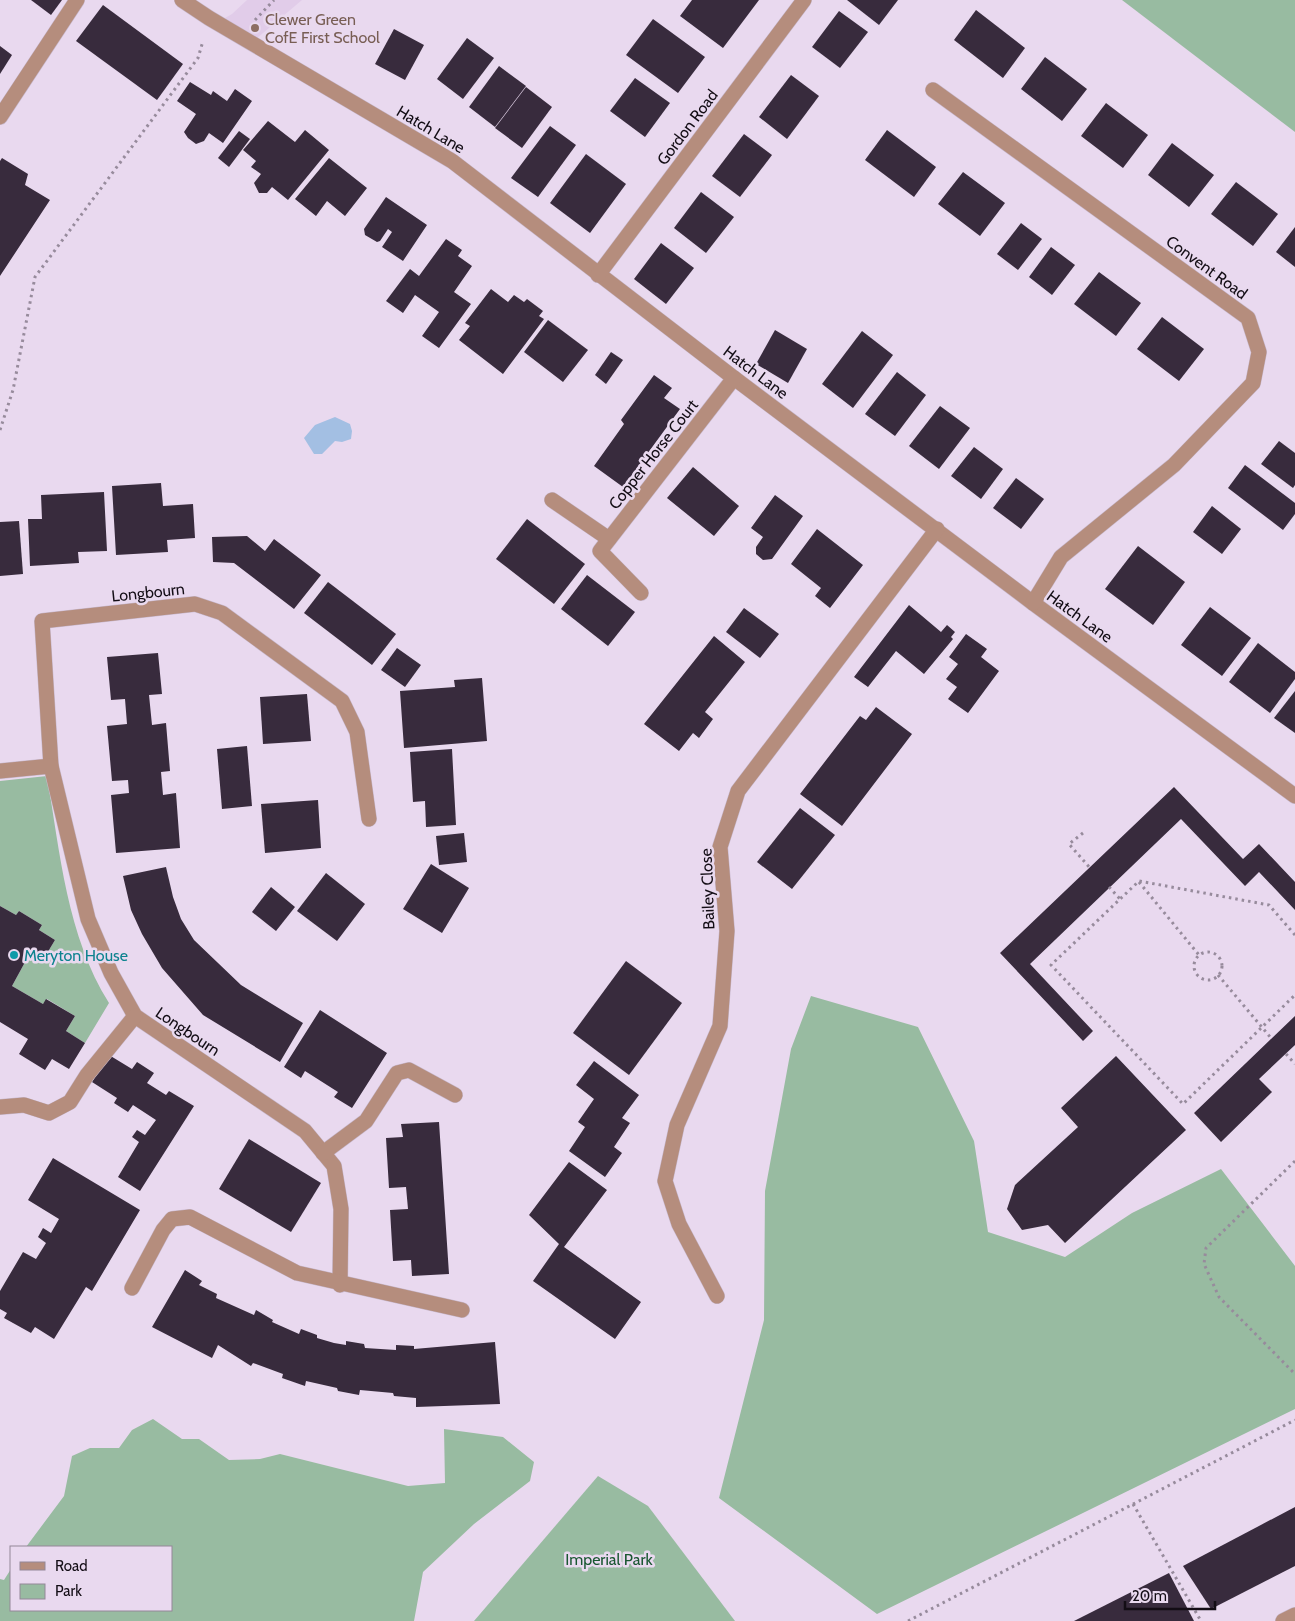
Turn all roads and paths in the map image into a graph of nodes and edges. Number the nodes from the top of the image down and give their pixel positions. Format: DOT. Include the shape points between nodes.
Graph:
graph roads {
  1 [pos="78,0"];
  2 [pos="182,0"];
  3 [pos="804,0"];
  4 [pos="209,18"];
  5 [pos="933,90"];
  6 [pos="0,117"];
  7 [pos="598,275"];
  8 [pos="734,378"];
  9 [pos="0,430"];
  10 [pos="552,500"];
  11 [pos="938,529"];
  12 [pos="604,545"];
  13 [pos="641,593"];
  14 [pos="1033,603"];
  15 [pos="51,766"];
  16 [pos="0,771"];
  17 [pos="1295,796"];
  18 [pos="369,818"];
  19 [pos="1083,833"];
  20 [pos="1090,868"];
  21 [pos="1139,881"];
  22 [pos="1109,887"];
  23 [pos="1120,900"];
  24 [pos="1295,935"];
  25 [pos="1199,955"];
  26 [pos="1218,975"];
  27 [pos="1295,995"];
  28 [pos="135,1016"];
  29 [pos="1261,1027"];
  30 [pos="1271,1038"];
  31 [pos="1286,1054"];
  32 [pos="1295,1064"];
  33 [pos="455,1095"];
  34 [pos="0,1107"];
  35 [pos="323,1152"];
  36 [pos="1295,1161"];
  37 [pos="340,1284"];
  38 [pos="132,1288"];
  39 [pos="717,1296"];
  40 [pos="462,1310"];
  41 [pos="1295,1374"];
  42 [pos="1295,1420"];
  43 [pos="1133,1504"];
  44 [pos="1295,1615"];
  45 [pos="908,1621"];
  46 [pos="1201,1621"];
  47 [pos="1283,1621"];
  1 -- 6 [label="street"];
  2 -- 4 [label="street, Hatch Lane"];
  3 -- 7 [label="street, Gordon Road"];
  4 -- 7 [label="street, Hatch Lane" via="452,161"];
  4 -- 9 [label="path" via="198,58 35,277 13,390"];
  5 -- 14 [label="street, Convent Road" via="1248,318 1259,352 1253,383 1174,466 1061,557"];
  7 -- 8 [label="street, Hatch Lane"];
  8 -- 11 [label="street, Hatch Lane"];
  8 -- 12 [label="street, Copper Horse Court"];
  10 -- 12 [label="street"];
  11 -- 14 [label="street, Hatch Lane"];
  11 -- 39 [label="street, Bailey Close" via="738,791 720,847 726,931 720,1026 677,1125 665,1182 679,1224"];
  12 -- 13 [label="street"];
  14 -- 17 [label="street, Hatch Lane"];
  15 -- 16 [label="street"];
  15 -- 18 [label="street, Longbourn" via="42,620 195,604 222,613 342,701 358,732"];
  15 -- 28 [label="street, Longbourn" via="88,919 111,973"];
  19 -- 20 [label="path" via="1069,844"];
  21 -- 23 [label="path"];
  21 -- 24 [label="path" via="1269,905"];
  21 -- 25 [label="path"];
  22 -- 23 [label="path"];
  23 -- 29 [label="path" via="1051,965 1183,1104"];
  25 -- 26 [label="path" via="1216,954 1222,967"];
  25 -- 26 [label="path" via="1194,962 1198,975 1206,980"];
  26 -- 29 [label="path"];
  27 -- 29 [label="path"];
  28 -- 34 [label="street" via="87,1075 70,1102 49,1113 24,1105"];
  28 -- 35 [label="street, Longbourn" via="305,1130"];
  29 -- 30 [label="path"];
  31 -- 32 [label="path"];
  33 -- 35 [label="street" via="409,1070 397,1072 366,1121"];
  35 -- 37 [label="street, Longbourn" via="334,1166 341,1209"];
  36 -- 41 [label="path" via="1206,1248 1204,1264 1219,1297"];
  37 -- 38 [label="street" via="297,1273 190,1217 172,1218"];
  37 -- 40 [label="street"];
  42 -- 43 [label="path"];
  43 -- 45 [label="path"];
  43 -- 46 [label="path"];
  44 -- 47 [label="street"];
}
